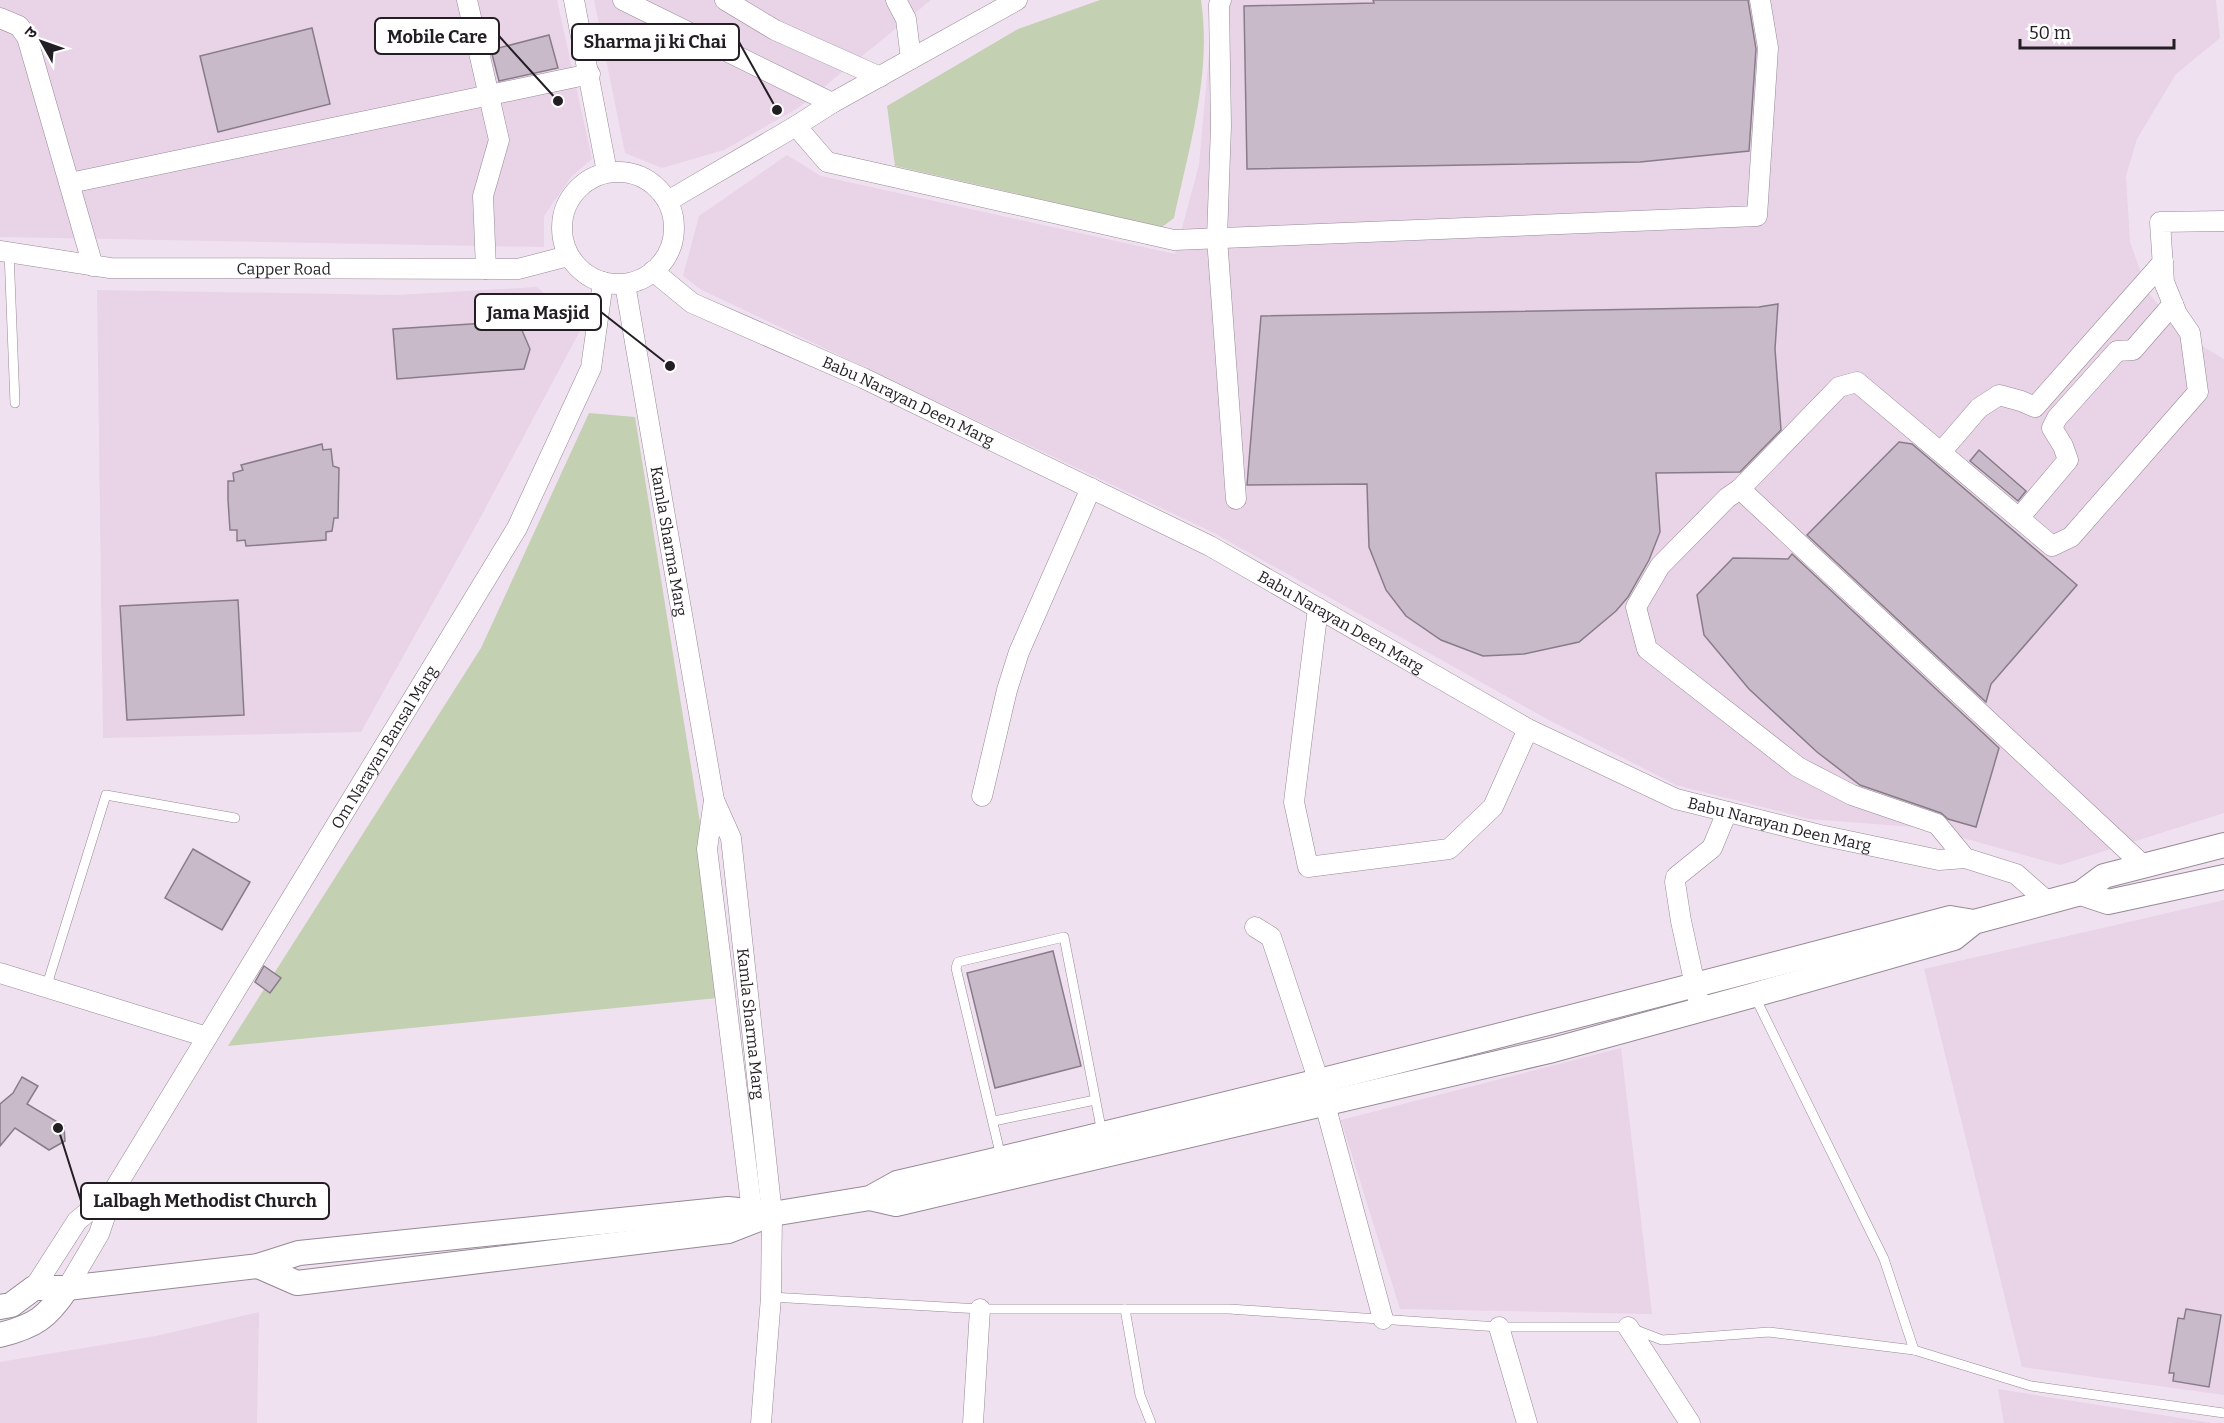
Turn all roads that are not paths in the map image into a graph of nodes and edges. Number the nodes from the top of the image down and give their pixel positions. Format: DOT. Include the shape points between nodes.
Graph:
graph roads {
  1 [pos="467,0"];
  2 [pos="574,0"];
  3 [pos="623,0"];
  4 [pos="725,0"];
  5 [pos="896,0"];
  6 [pos="1017,0"];
  7 [pos="1221,0"];
  8 [pos="1760,0"];
  9 [pos="0,18"];
  10 [pos="911,59"];
  11 [pos="590,74"];
  12 [pos="880,77"];
  13 [pos="488,94"];
  14 [pos="832,103"];
  15 [pos="796,126"];
  16 [pos="607,172"];
  17 [pos="70,183"];
  18 [pos="668,201"];
  19 [pos="2224,221"];
  20 [pos="1217,238"];
  21 [pos="4,252"];
  22 [pos="568,256"];
  23 [pos="2163,261"];
  24 [pos="93,266"];
  25 [pos="486,269"];
  26 [pos="653,271"];
  27 [pos="603,282"];
  28 [pos="625,284"];
  29 [pos="2173,304"];
  30 [pos="15,403"];
  31 [pos="1942,451"];
  32 [pos="1091,488"];
  33 [pos="1740,489"];
  34 [pos="1236,499"];
  35 [pos="2020,517"];
  36 [pos="1318,608"];
  37 [pos="1528,729"];
  38 [pos="982,796"];
  39 [pos="714,800"];
  40 [pos="1727,812"];
  41 [pos="235,818"];
  42 [pos="2224,845"];
  43 [pos="1965,858"];
  44 [pos="2144,866"];
  45 [pos="2224,877"];
  46 [pos="2081,893"];
  47 [pos="2049,903"];
  48 [pos="1256,927"];
  49 [pos="0,973"];
  50 [pos="1748,984"];
  51 [pos="1694,986"];
  52 [pos="46,988"];
  53 [pos="750,1000"];
  54 [pos="726,1002"];
  55 [pos="1701,1010"];
  56 [pos="207,1037"];
  57 [pos="1491,1038"];
  58 [pos="1497,1063"];
  59 [pos="1322,1092"];
  60 [pos="1095,1100"];
  61 [pos="994,1121"];
  62 [pos="1104,1146"];
  63 [pos="1002,1159"];
  64 [pos="114,1190"];
  65 [pos="870,1198"];
  66 [pos="762,1213"];
  67 [pos="34,1288"];
  68 [pos="67,1288"];
  69 [pos="771,1297"];
  70 [pos="0,1306"];
  71 [pos="980,1309"];
  72 [pos="1125,1309"];
  73 [pos="1383,1319"];
  74 [pos="1499,1327"];
  75 [pos="1628,1327"];
  76 [pos="0,1335"];
  77 [pos="1914,1350"];
  78 [pos="2224,1413"];
  79 [pos="761,1423"];
  80 [pos="973,1423"];
  81 [pos="1151,1423"];
  82 [pos="1527,1423"];
  83 [pos="1690,1423"];
  1 -- 13 [label="street"];
  2 -- 11 [label="street"];
  3 -- 14 [label="street"];
  4 -- 12 [label="street" via="775,30"];
  5 -- 10 [label="street" via="906,19"];
  6 -- 10 [label="street"];
  7 -- 20 [label="street"];
  8 -- 20 [label="street" via="1768,48 1757,216"];
  9 -- 17 [label="street" via="19,26 27,37"];
  10 -- 12 [label="street"];
  11 -- 13 [label="street"];
  11 -- 16 [label="street"];
  12 -- 14 [label="street"];
  13 -- 17 [label="street"];
  13 -- 25 [label="street" via="499,140 483,196"];
  14 -- 15 [label="street"];
  15 -- 18 [label="street"];
  15 -- 20 [label="street" via="827,162 1174,240"];
  16 -- 18 [label="street" via="635,173 654,184"];
  16 -- 22 [label="street" via="591,177 575,190 563,212 561,235"];
  17 -- 24 [label="street"];
  18 -- 26 [label="street" via="674,221 673,239 667,256"];
  19 -- 23 [label="street" via="2160,222"];
  20 -- 34 [label="street"];
  21 -- 24 [label="street, Capper Road"];
  21 -- 30 [label="lane"];
  22 -- 25 [label="street, Capper Road" via="518,269"];
  22 -- 27 [label="street" via="581,271"];
  23 -- 29 [label="street" via="2164,282"];
  23 -- 31 [label="street" via="2035,407 1999,395 1979,408"];
  24 -- 25 [label="street, Capper Road"];
  26 -- 28 [label="street"];
  26 -- 32 [label="street, Babu Narayan Deen Marg" via="692,303 863,378"];
  27 -- 28 [label="street"];
  27 -- 56 [label="street, Om Narayan Bansal Marg" via="591,368 517,528"];
  28 -- 39 [label="street, Kamla Sharma Marg"];
  29 -- 35 [label="street" via="2133,350 2117,351 2057,418 2052,428 2068,460"];
  29 -- 35 [label="street" via="2190,333 2198,392 2071,537 2052,546"];
  31 -- 33 [label="street" via="1857,382 1839,387"];
  31 -- 35 [label="street"];
  32 -- 36 [label="street, Babu Narayan Deen Marg" via="1210,546"];
  32 -- 38 [label="street" via="1019,652"];
  33 -- 43 [label="street" via="1660,566 1636,607 1647,649 1798,767 1852,795 1937,824"];
  33 -- 44 [label="street"];
  36 -- 37 [label="street, Babu Narayan Deen Marg"];
  36 -- 37 [label="street" via="1294,801 1308,867 1449,849 1493,807"];
  37 -- 40 [label="street, Babu Narayan Deen Marg" via="1676,800"];
  39 -- 53 [label="street, Kamla Sharma Marg" via="731,838"];
  39 -- 54 [label="street, Kamla Sharma Marg" via="707,849"];
  40 -- 43 [label="street, Babu Narayan Deen Marg" via="1939,860"];
  40 -- 51 [label="street" via="1712,848 1676,877 1675,882"];
  41 -- 52 [label="lane" via="106,795"];
  42 -- 44 [label="street"];
  43 -- 47 [label="street, Babu Narayan Deen Marg" via="2016,874"];
  44 -- 46 [label="street" via="2104,876"];
  45 -- 46 [label="street" via="2108,902"];
  46 -- 47 [label="street"];
  47 -- 50 [label="street" via="1974,922 1950,918"];
  48 -- 59 [label="street" via="1271,937"];
  49 -- 52 [label="street"];
  50 -- 51 [label="street"];
  50 -- 55 [label="street"];
  50 -- 77 [label="lane" via="1884,1258"];
  51 -- 55 [label="street"];
  51 -- 57 [label="street"];
  52 -- 56 [label="street"];
  53 -- 54 [label="street"];
  53 -- 66 [label="street, Kamla Sharma Marg"];
  54 -- 66 [label="street, Kamla Sharma Marg"];
  55 -- 58 [label="street"];
  56 -- 64 [label="street, Om Narayan Bansal Marg"];
  57 -- 58 [label="street"];
  57 -- 59 [label="street"];
  58 -- 59 [label="street"];
  59 -- 62 [label="street"];
  59 -- 73 [label="street"];
  60 -- 61 [label="lane"];
  60 -- 61 [label="lane" via="1064,937 958,962 956,968"];
  60 -- 62 [label="lane"];
  61 -- 63 [label="lane"];
  62 -- 63 [label="street"];
  62 -- 65 [label="street" via="896,1204"];
  63 -- 65 [label="street" via="897,1184"];
  64 -- 67 [label="street" via="77,1221"];
  64 -- 68 [label="street" via="99,1234"];
  65 -- 66 [label="street"];
  66 -- 68 [label="street" via="728,1231 297,1283 258,1266"];
  66 -- 69 [label="street"];
  67 -- 68 [label="street"];
  67 -- 70 [label="street" via="11,1305"];
  68 -- 76 [label="street" via="53,1309 27,1328"];
  69 -- 71 [label="lane"];
  69 -- 79 [label="street"];
  71 -- 72 [label="lane"];
  71 -- 80 [label="street"];
  72 -- 73 [label="lane" via="1229,1309"];
  72 -- 81 [label="lane" via="1140,1395"];
  73 -- 74 [label="lane"];
  74 -- 75 [label="lane"];
  74 -- 82 [label="street"];
  75 -- 77 [label="lane" via="1662,1340 1769,1332"];
  75 -- 83 [label="street"];
  77 -- 78 [label="lane" via="2031,1386"];
}
